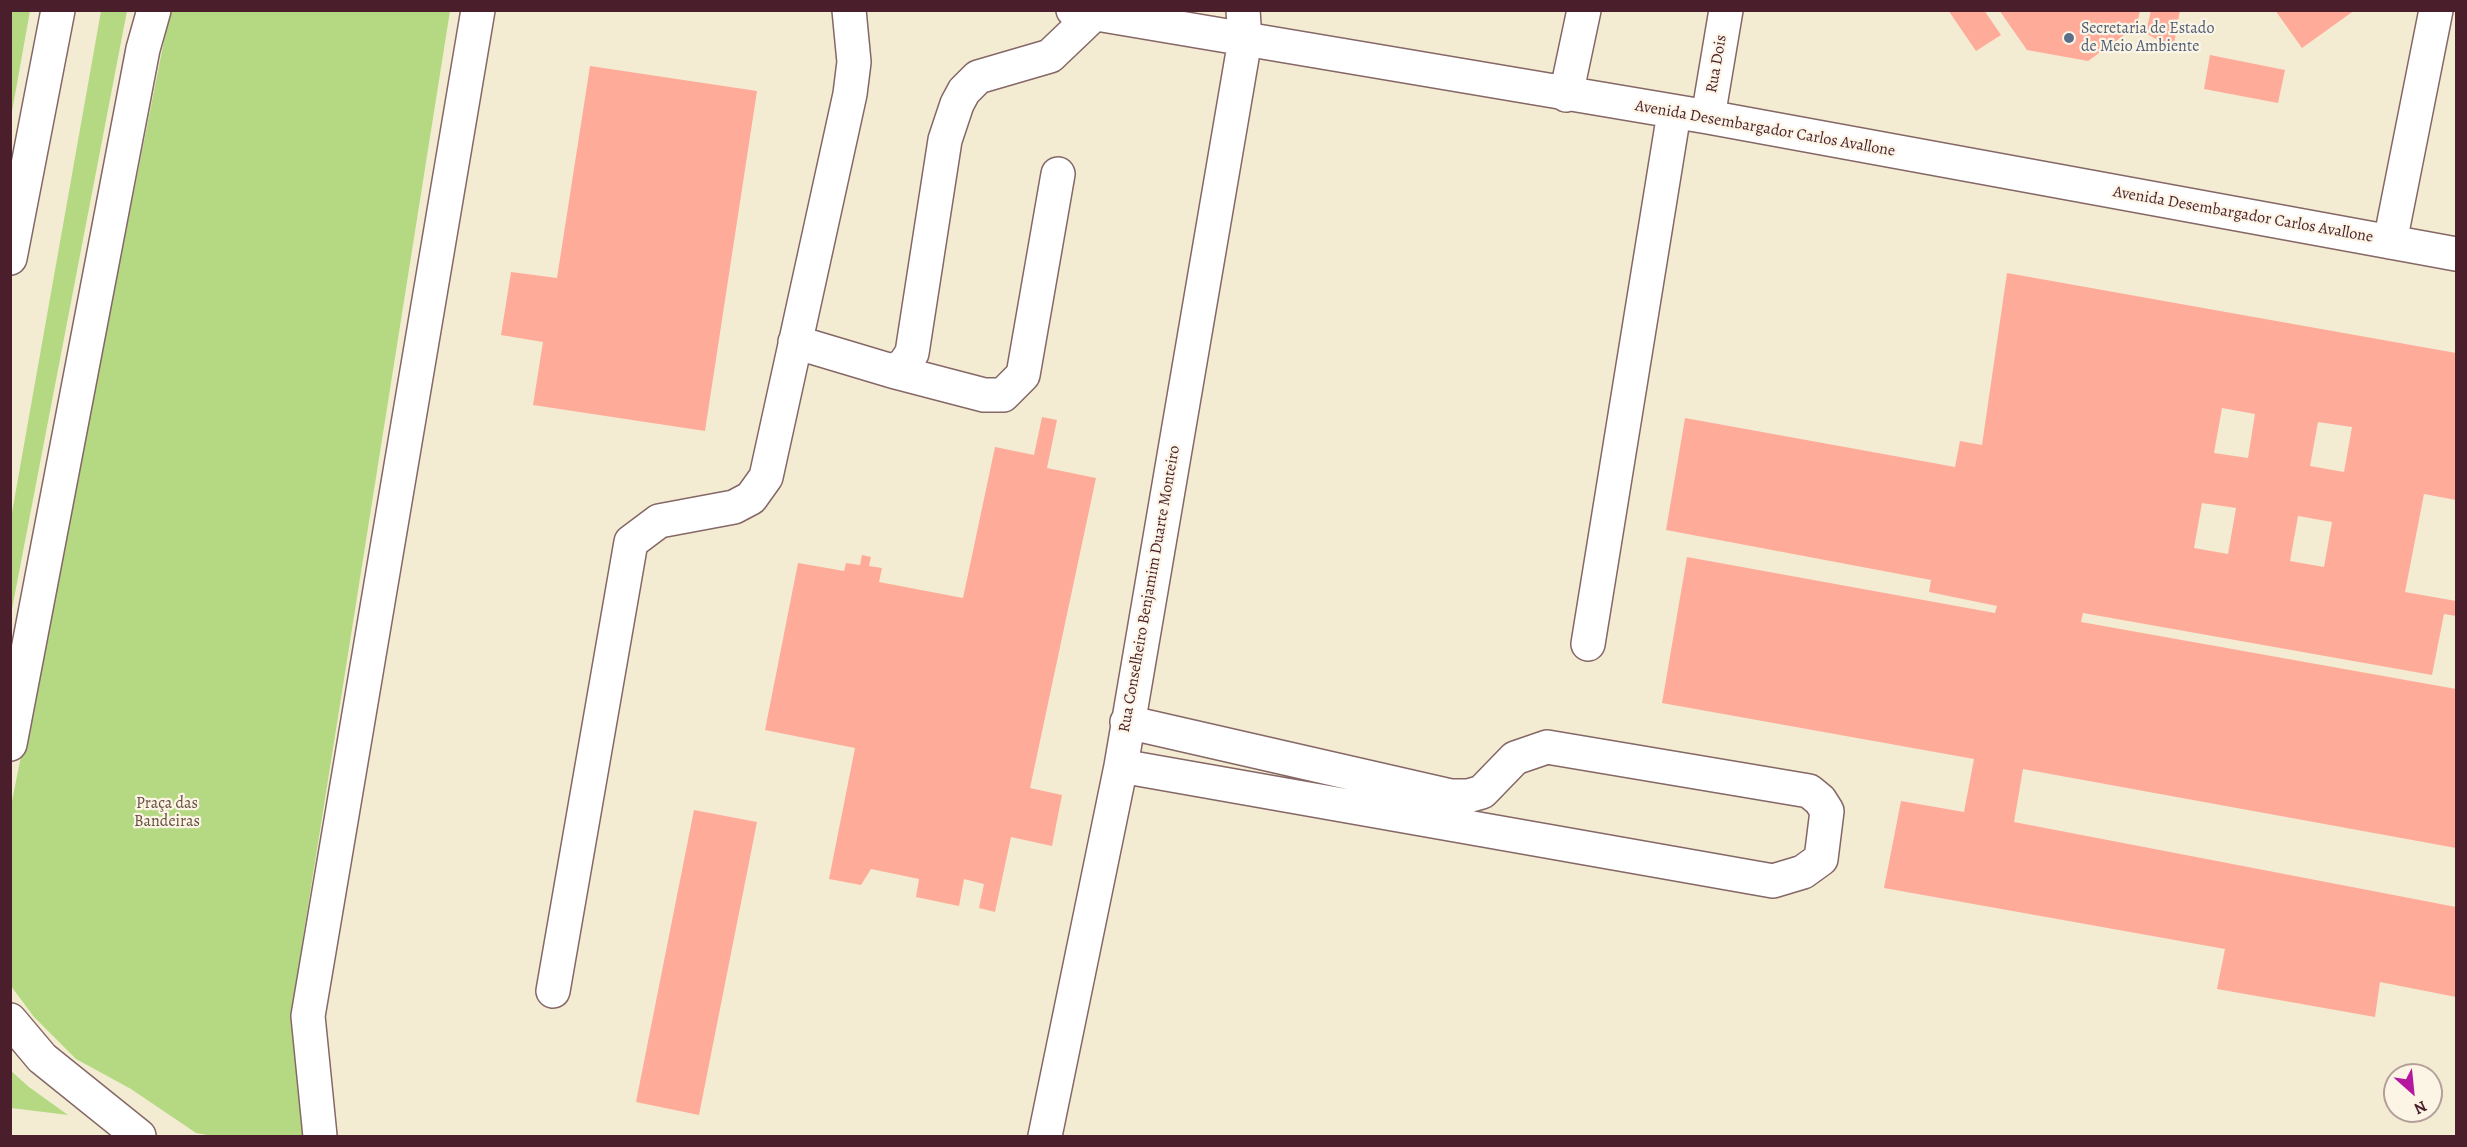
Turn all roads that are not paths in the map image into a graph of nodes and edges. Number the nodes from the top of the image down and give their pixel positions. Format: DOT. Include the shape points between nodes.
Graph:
graph roads {
  1 [pos="58,10"];
  2 [pos="154,10"];
  3 [pos="478,10"];
  4 [pos="849,10"];
  5 [pos="1584,10"];
  6 [pos="1726,10"];
  7 [pos="2436,10"];
  8 [pos="1083,12"];
  9 [pos="1244,25"];
  10 [pos="1566,95"];
  11 [pos="1674,113"];
  12 [pos="1708,117"];
  13 [pos="1058,174"];
  14 [pos="2390,242"];
  15 [pos="2457,254"];
  16 [pos="10,258"];
  17 [pos="795,342"];
  18 [pos="892,371"];
  19 [pos="1588,644"];
  20 [pos="1127,722"];
  21 [pos="10,744"];
  22 [pos="1121,766"];
  23 [pos="553,991"];
  24 [pos="10,1020"];
  25 [pos="138,1137"];
  26 [pos="320,1137"];
  27 [pos="1045,1137"];
  1 -- 16 [label="street"];
  2 -- 21 [label="street" via="143,50"];
  3 -- 26 [label="street" via="308,1016"];
  4 -- 17 [label="street" via="854,62 850,94"];
  5 -- 10 [label="street"];
  6 -- 12 [label="street, Rua Dois"];
  7 -- 14 [label="street"];
  8 -- 9 [label="street, Avenida Desembargador Carlos Avallone"];
  8 -- 18 [label="street" via="1050,56 978,77 957,104 945,140 912,353 904,365"];
  9 -- 10 [label="street, Avenida Desembargador Carlos Avallone"];
  9 -- 20 [label="street, Rua Conselheiro Benjamim Duarte Monteiro"];
  10 -- 11 [label="street, Avenida Desembargador Carlos Avallone"];
  11 -- 12 [label="street, Avenida Desembargador Carlos Avallone"];
  11 -- 19 [label="street"];
  12 -- 14 [label="street, Avenida Desembargador Carlos Avallone"];
  13 -- 18 [label="street" via="1023,375 1003,395 984,395"];
  14 -- 15 [label="street, Avenida Desembargador Carlos Avallone"];
  17 -- 18 [label="street"];
  17 -- 23 [label="street" via="766,477 751,498 734,507 658,521 631,542"];
  20 -- 22 [label="street, Rua Conselheiro Benjamim Duarte Monteiro"];
  20 -- 22 [label="street" via="1451,796 1482,792 1515,758 1547,747 1809,791 1827,811 1821,859 1803,872 1773,881"];
  22 -- 27 [label="street, Rua Conselheiro Benjamim Duarte Monteiro"];
  24 -- 25 [label="street" via="42,1058"];
}
